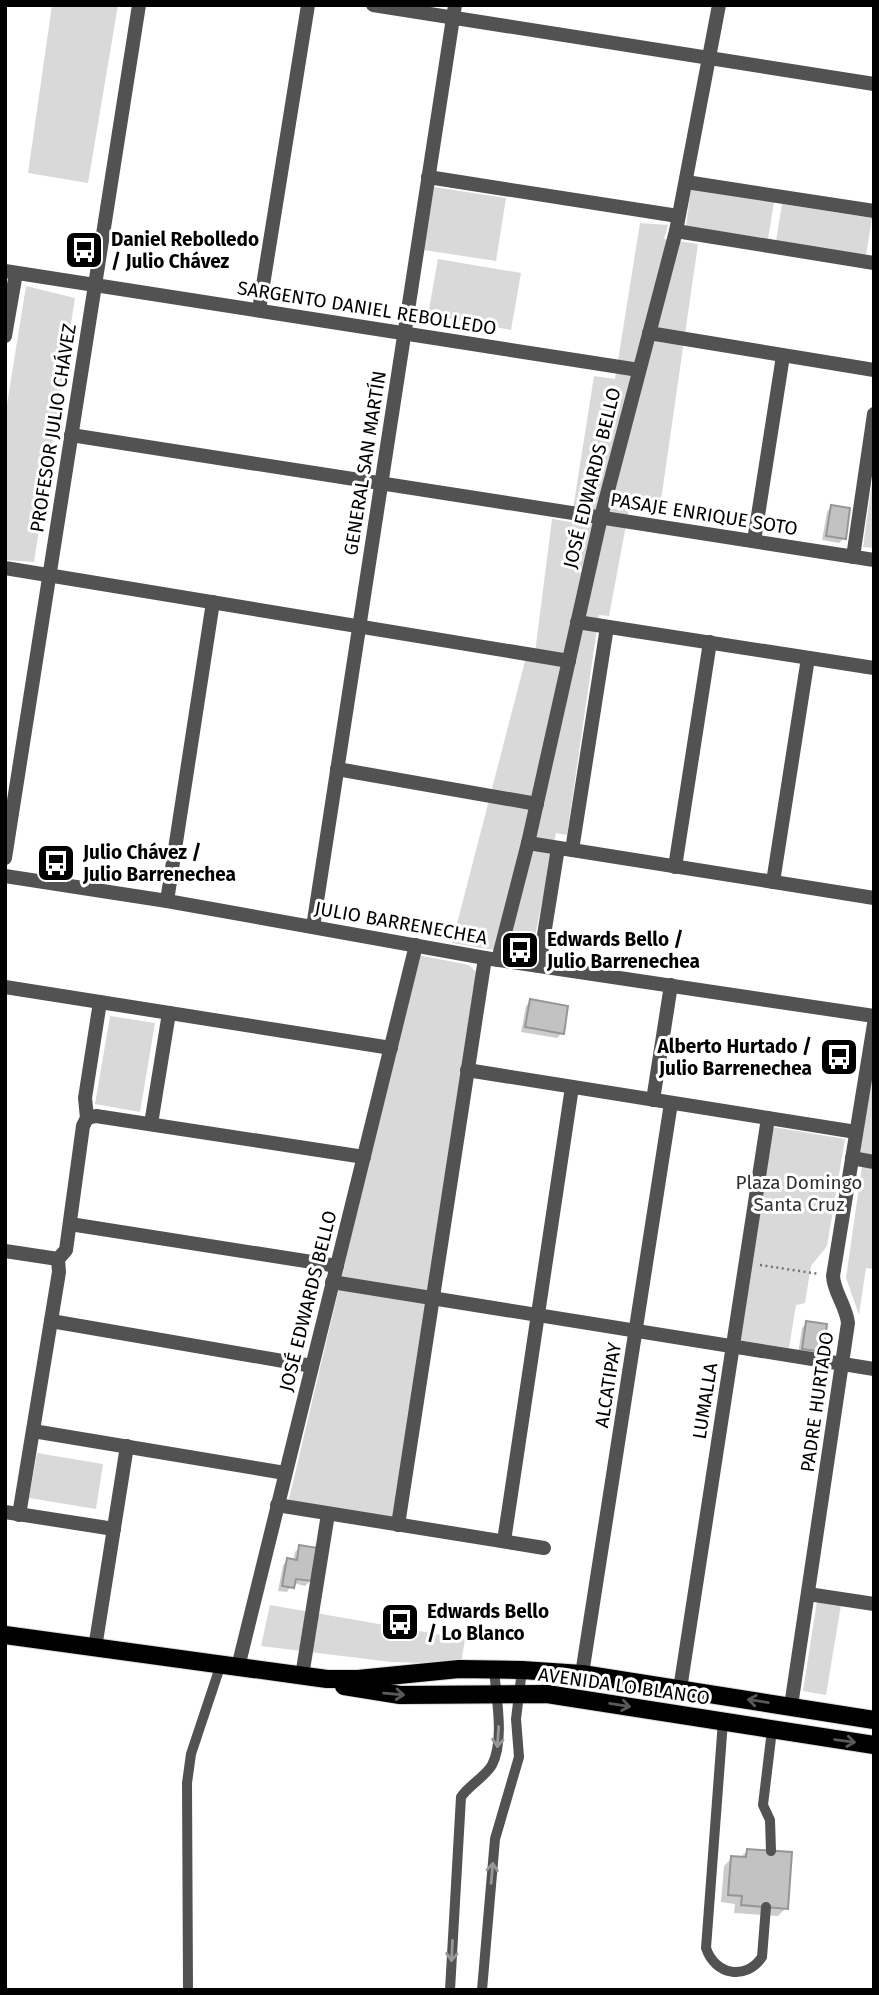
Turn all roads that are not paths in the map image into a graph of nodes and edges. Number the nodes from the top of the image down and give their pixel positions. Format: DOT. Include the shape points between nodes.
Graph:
graph roads {
  1 [pos="139,5"];
  2 [pos="308,5"];
  3 [pos="373,5"];
  4 [pos="719,5"];
  5 [pos="454,12"];
  6 [pos="709,58"];
  7 [pos="874,84"];
  8 [pos="428,177"];
  9 [pos="686,182"];
  10 [pos="874,211"];
  11 [pos="678,216"];
  12 [pos="676,231"];
  13 [pos="874,263"];
  14 [pos="10,272"];
  15 [pos="95,285"];
  16 [pos="259,310"];
  17 [pos="404,333"];
  18 [pos="649,333"];
  19 [pos="5,336"];
  20 [pos="783,356"];
  21 [pos="639,370"];
  22 [pos="874,370"];
  23 [pos="874,414"];
  24 [pos="71,435"];
  25 [pos="381,483"];
  26 [pos="601,517"];
  27 [pos="754,541"];
  28 [pos="853,557"];
  29 [pos="874,560"];
  30 [pos="5,568"];
  31 [pos="49,575"];
  32 [pos="214,602"];
  33 [pos="577,622"];
  34 [pos="359,626"];
  35 [pos="607,627"];
  36 [pos="710,642"];
  37 [pos="808,658"];
  38 [pos="569,660"];
  39 [pos="874,668"];
  40 [pos="337,769"];
  41 [pos="537,804"];
  42 [pos="528,843"];
  43 [pos="565,849"];
  44 [pos="5,858"];
  45 [pos="675,867"];
  46 [pos="5,876"];
  47 [pos="773,882"];
  48 [pos="874,898"];
  49 [pos="167,901"];
  50 [pos="313,927"];
  51 [pos="416,946"];
  52 [pos="492,959"];
  53 [pos="539,966"];
  54 [pos="671,985"];
  55 [pos="5,987"];
  56 [pos="100,1002"];
  57 [pos="169,1013"];
  58 [pos="874,1016"];
  59 [pos="874,1024"];
  60 [pos="391,1048"];
  61 [pos="467,1070"];
  62 [pos="572,1087"];
  63 [pos="653,1100"];
  64 [pos="671,1103"];
  65 [pos="87,1118"];
  66 [pos="768,1118"];
  67 [pos="151,1124"];
  68 [pos="856,1132"];
  69 [pos="364,1157"];
  70 [pos="852,1158"];
  71 [pos="874,1162"];
  72 [pos="70,1224"];
  73 [pos="5,1251"];
  74 [pos="58,1259"];
  75 [pos="337,1266"];
  76 [pos="332,1282"];
  77 [pos="432,1298"];
  78 [pos="538,1315"];
  79 [pos="51,1321"];
  80 [pos="636,1330"];
  81 [pos="733,1346"];
  82 [pos="841,1364"];
  83 [pos="312,1366"];
  84 [pos="874,1368"];
  85 [pos="33,1431"];
  86 [pos="127,1446"];
  87 [pos="285,1473"];
  88 [pos="277,1505"];
  89 [pos="12,1514"];
  90 [pos="328,1514"];
  91 [pos="398,1525"];
  92 [pos="114,1529"];
  93 [pos="503,1541"];
  94 [pos="544,1548"];
  95 [pos="808,1594"];
  96 [pos="874,1604"];
  97 [pos="5,1635"];
  98 [pos="95,1648"];
  99 [pos="229,1665"];
  100 [pos="494,1670"];
  101 [pos="523,1670"];
  102 [pos="582,1674"];
  103 [pos="302,1676"];
  104 [pos="327,1679"];
  105 [pos="680,1689"];
  106 [pos="518,1694"];
  107 [pos="495,1695"];
  108 [pos="791,1706"];
  109 [pos="874,1720"];
  110 [pos="723,1721"];
  111 [pos="772,1730"];
  112 [pos="874,1745"];
  113 [pos="771,1851"];
  114 [pos="766,1908"];
  115 [pos="188,1990"];
  116 [pos="450,1990"];
  117 [pos="482,1990"];
  1 -- 15 [label="street, PROFESOR JULIO CHÁVEZ"];
  2 -- 16 [label="street"];
  3 -- 5 [label="street"];
  4 -- 6 [label="street, JOSÉ EDWARDS BELLO"];
  5 -- 6 [label="street"];
  5 -- 8 [label="street, GENERAL SAN MARTÍN"];
  6 -- 7 [label="street"];
  6 -- 9 [label="street, JOSÉ EDWARDS BELLO"];
  8 -- 11 [label="street"];
  8 -- 17 [label="street, GENERAL SAN MARTÍN"];
  9 -- 10 [label="street"];
  9 -- 11 [label="street, JOSÉ EDWARDS BELLO"];
  11 -- 12 [label="street, JOSÉ EDWARDS BELLO"];
  12 -- 13 [label="street"];
  12 -- 18 [label="street, JOSÉ EDWARDS BELLO"];
  14 -- 15 [label="street, SARGENTO DANIEL REBOLLEDO"];
  14 -- 19 [label="street"];
  15 -- 16 [label="street, SARGENTO DANIEL REBOLLEDO"];
  15 -- 24 [label="street, PROFESOR JULIO CHÁVEZ"];
  16 -- 17 [label="street, SARGENTO DANIEL REBOLLEDO"];
  17 -- 21 [label="street, SARGENTO DANIEL REBOLLEDO"];
  17 -- 25 [label="street, GENERAL SAN MARTÍN"];
  18 -- 20 [label="street"];
  18 -- 21 [label="street, JOSÉ EDWARDS BELLO"];
  20 -- 22 [label="street"];
  20 -- 27 [label="street"];
  21 -- 26 [label="street, JOSÉ EDWARDS BELLO"];
  23 -- 28 [label="street"];
  24 -- 25 [label="street, PASAJE ENRIQUE SOTO"];
  24 -- 31 [label="street, PROFESOR JULIO CHÁVEZ"];
  25 -- 26 [label="street, PASAJE ENRIQUE SOTO"];
  25 -- 34 [label="street, GENERAL SAN MARTÍN"];
  26 -- 27 [label="street, PASAJE ENRIQUE SOTO"];
  26 -- 33 [label="street, JOSÉ EDWARDS BELLO"];
  27 -- 28 [label="street, PASAJE ENRIQUE SOTO"];
  28 -- 29 [label="street, PASAJE ENRIQUE SOTO"];
  30 -- 31 [label="street"];
  31 -- 32 [label="street"];
  31 -- 44 [label="street, PROFESOR JULIO CHÁVEZ"];
  32 -- 34 [label="street"];
  32 -- 49 [label="street"];
  33 -- 35 [label="street"];
  33 -- 38 [label="street, JOSÉ EDWARDS BELLO"];
  34 -- 38 [label="street"];
  34 -- 40 [label="street, GENERAL SAN MARTÍN"];
  35 -- 36 [label="street"];
  35 -- 43 [label="street"];
  36 -- 37 [label="street"];
  36 -- 45 [label="street"];
  37 -- 39 [label="street"];
  37 -- 47 [label="street"];
  38 -- 41 [label="street, JOSÉ EDWARDS BELLO"];
  40 -- 41 [label="street"];
  40 -- 50 [label="street, GENERAL SAN MARTÍN"];
  41 -- 42 [label="street, JOSÉ EDWARDS BELLO"];
  42 -- 43 [label="street"];
  42 -- 52 [label="street, JOSÉ EDWARDS BELLO"];
  43 -- 45 [label="street"];
  43 -- 53 [label="street"];
  45 -- 47 [label="street"];
  46 -- 49 [label="street, JULIO BARRENECHEA"];
  47 -- 48 [label="street"];
  49 -- 50 [label="street, JULIO BARRENECHEA"];
  50 -- 51 [label="street, JULIO BARRENECHEA"];
  51 -- 52 [label="street, JULIO BARRENECHEA"];
  51 -- 60 [label="street, JOSÉ EDWARDS BELLO"];
  52 -- 53 [label="street, JULIO BARRENECHEA"];
  52 -- 61 [label="street, JOSÉ EDWARDS BELLO"];
  53 -- 54 [label="street, JULIO BARRENECHEA"];
  54 -- 58 [label="street, JULIO BARRENECHEA"];
  54 -- 63 [label="street"];
  55 -- 56 [label="street"];
  56 -- 57 [label="street"];
  56 -- 65 [label="street" via="85,1098"];
  57 -- 60 [label="street"];
  57 -- 67 [label="street"];
  59 -- 68 [label="street"];
  60 -- 69 [label="street, JOSÉ EDWARDS BELLO"];
  61 -- 62 [label="street"];
  61 -- 77 [label="street, JOSÉ EDWARDS BELLO"];
  62 -- 63 [label="street"];
  62 -- 78 [label="street"];
  63 -- 64 [label="street"];
  64 -- 66 [label="street"];
  64 -- 80 [label="street, ALCATIPAY"];
  65 -- 67 [label="street"];
  65 -- 72 [label="street"];
  66 -- 68 [label="street"];
  66 -- 81 [label="street, LUMALLA"];
  67 -- 69 [label="street"];
  68 -- 70 [label="street"];
  69 -- 75 [label="street, JOSÉ EDWARDS BELLO"];
  70 -- 71 [label="street"];
  70 -- 82 [label="street, PADRE HURTADO" via="833,1276 848,1323"];
  72 -- 74 [label="street" via="65,1254"];
  72 -- 75 [label="street"];
  73 -- 74 [label="street"];
  74 -- 79 [label="street"];
  75 -- 76 [label="street, JOSÉ EDWARDS BELLO"];
  76 -- 77 [label="street"];
  76 -- 83 [label="street, JOSÉ EDWARDS BELLO"];
  77 -- 78 [label="street"];
  77 -- 91 [label="street, JOSÉ EDWARDS BELLO"];
  78 -- 80 [label="street"];
  78 -- 93 [label="street"];
  79 -- 83 [label="street"];
  79 -- 85 [label="street"];
  80 -- 81 [label="street"];
  80 -- 102 [label="street, ALCATIPAY"];
  81 -- 82 [label="street"];
  81 -- 105 [label="street, LUMALLA"];
  82 -- 84 [label="street"];
  82 -- 95 [label="street, PADRE HURTADO"];
  83 -- 87 [label="street, JOSÉ EDWARDS BELLO"];
  85 -- 86 [label="street"];
  85 -- 89 [label="street"];
  86 -- 87 [label="street"];
  86 -- 92 [label="street"];
  87 -- 88 [label="street, JOSÉ EDWARDS BELLO"];
  88 -- 90 [label="street"];
  88 -- 99 [label="street, JOSÉ EDWARDS BELLO"];
  89 -- 92 [label="street"];
  90 -- 91 [label="street"];
  90 -- 103 [label="street"];
  91 -- 93 [label="street"];
  92 -- 98 [label="street"];
  93 -- 94 [label="street"];
  95 -- 96 [label="street"];
  95 -- 108 [label="street, PADRE HURTADO"];
  97 -- 98 [label="main road, AVENIDA LO BLANCO"];
  98 -- 99 [label="main road, AVENIDA LO BLANCO"];
  99 -- 103 [label="main road, AVENIDA LO BLANCO"];
  99 -- 115 [label="lane" via="191,1754 187,1783"];
  100 -- 101 [label="main road, AVENIDA LO BLANCO"];
  100 -- 104 [label="main road, AVENIDA LO BLANCO"];
  100 -- 107 [label="lane"];
  101 -- 102 [label="main road, AVENIDA LO BLANCO"];
  101 -- 106 [label="lane"];
  102 -- 105 [label="main road, AVENIDA LO BLANCO"];
  103 -- 104 [label="main road, AVENIDA LO BLANCO"];
  104 -- 107 [label="main road, AVENIDA LO BLANCO, one-way" via="400,1695"];
  108 -- 105 [label="main road, AVENIDA LO BLANCO, one-way"];
  106 -- 107 [label="main road, AVENIDA LO BLANCO"];
  106 -- 110 [label="main road, AVENIDA LO BLANCO, one-way" via="547,1694"];
  117 -- 106 [label="lane, one-way" via="495,1839 519,1757"];
  107 -- 116 [label="lane, one-way" via="499,1722 496,1755 491,1768 461,1797"];
  108 -- 109 [label="main road, AVENIDA LO BLANCO"];
  110 -- 111 [label="main road, AVENIDA LO BLANCO"];
  110 -- 114 [label="lane" via="706,1948 712,1962 732,1973 758,1962"];
  111 -- 112 [label="main road, AVENIDA LO BLANCO, one-way"];
  111 -- 113 [label="lane" via="762,1805 770,1820"];
}
